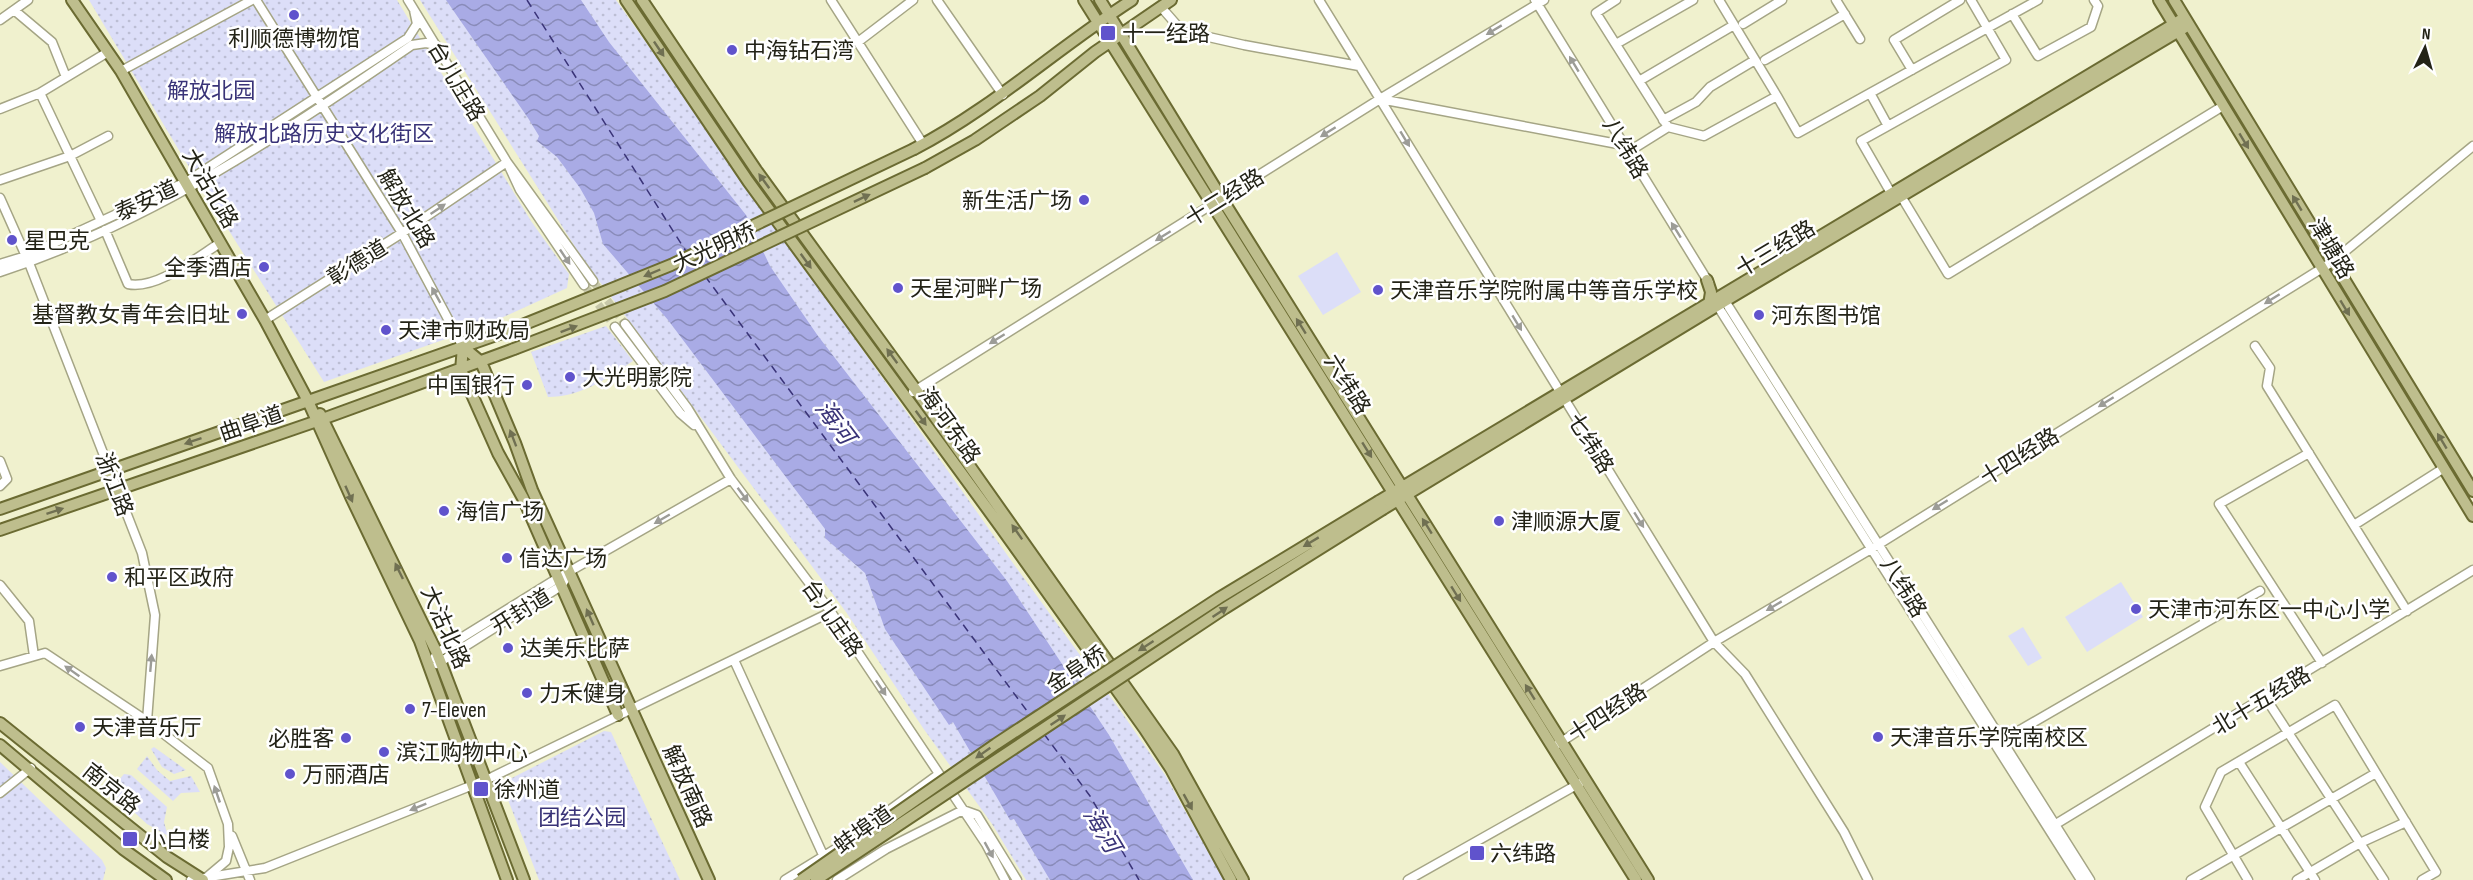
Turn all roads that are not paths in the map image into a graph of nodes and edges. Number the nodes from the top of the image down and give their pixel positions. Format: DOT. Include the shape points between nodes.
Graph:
graph roads {
  1 [pos="28,0"];
  2 [pos="72,0"];
  3 [pos="252,0"];
  4 [pos="256,0"];
  5 [pos="408,0"];
  6 [pos="626,0"];
  7 [pos="642,0"];
  8 [pos="831,0"];
  9 [pos="913,0"];
  10 [pos="938,0"];
  11 [pos="1084,0"];
  12 [pos="1100,0"];
  13 [pos="1132,0"];
  14 [pos="1171,0"];
  15 [pos="1319,0"];
  16 [pos="1616,0"];
  17 [pos="1693,0"];
  18 [pos="1719,0"];
  19 [pos="1782,0"];
  20 [pos="1836,0"];
  21 [pos="1960,0"];
  22 [pos="1971,0"];
  23 [pos="2038,0"];
  24 [pos="2094,0"];
  25 [pos="2159,0"];
  26 [pos="2174,0"];
  27 [pos="1539,1"];
  28 [pos="903,3"];
  29 [pos="1161,7"];
  30 [pos="15,10"];
  31 [pos="414,10"];
  32 [pos="1845,14"];
  33 [pos="2012,14"];
  34 [pos="1109,15"];
  35 [pos="0,20"];
  36 [pos="1097,22"];
  37 [pos="2187,22"];
  38 [pos="1738,24"];
  39 [pos="1988,28"];
  40 [pos="2176,32"];
  41 [pos="1121,34"];
  42 [pos="1860,39"];
  43 [pos="858,42"];
  44 [pos="1109,43"];
  45 [pos="1616,44"];
  46 [pos="436,45"];
  47 [pos="2147,45"];
  48 [pos="2203,49"];
  49 [pos="108,52"];
  50 [pos="2192,55"];
  51 [pos="1760,60"];
  52 [pos="1359,66"];
  53 [pos="1912,70"];
  54 [pos="121,71"];
  55 [pos="303,76"];
  56 [pos="66,77"];
  57 [pos="1639,81"];
  58 [pos="339,84"];
  59 [pos="40,93"];
  60 [pos="1870,93"];
  61 [pos="1003,95"];
  62 [pos="1777,96"];
  63 [pos="1380,99"];
  64 [pos="320,103"];
  65 [pos="2223,106"];
  66 [pos="0,109"];
  67 [pos="1666,123"];
  68 [pos="1888,126"];
  69 [pos="108,136"];
  70 [pos="918,146"];
  71 [pos="2473,146"];
  72 [pos="1625,149"];
  73 [pos="70,156"];
  74 [pos="507,162"];
  75 [pos="0,180"];
  76 [pos="188,185"];
  77 [pos="1896,194"];
  78 [pos="0,198"];
  79 [pos="1217,202"];
  80 [pos="103,226"];
  81 [pos="402,233"];
  82 [pos="220,243"];
  83 [pos="28,259"];
  84 [pos="2332,262"];
  85 [pos="0,264"];
  86 [pos="2321,268"];
  87 [pos="0,272"];
  88 [pos="1707,280"];
  89 [pos="593,281"];
  90 [pos="1737,284"];
  91 [pos="584,285"];
  92 [pos="1718,300"];
  93 [pos="265,320"];
  94 [pos="625,324"];
  95 [pos="615,327"];
  96 [pos="505,332"];
  97 [pos="2255,346"];
  98 [pos="463,347"];
  99 [pos="514,349"];
  100 [pos="481,363"];
  101 [pos="461,370"];
  102 [pos="916,390"];
  103 [pos="1562,396"];
  104 [pos="906,397"];
  105 [pos="308,401"];
  106 [pos="321,420"];
  107 [pos="698,429"];
  108 [pos="2309,453"];
  109 [pos="0,461"];
  110 [pos="2444,468"];
  111 [pos="111,470"];
  112 [pos="1381,473"];
  113 [pos="731,479"];
  114 [pos="0,486"];
  115 [pos="117,490"];
  116 [pos="1400,491"];
  117 [pos="2473,491"];
  118 [pos="1381,505"];
  119 [pos="0,509"];
  120 [pos="2473,516"];
  121 [pos="2354,525"];
  122 [pos="0,530"];
  123 [pos="1874,547"];
  124 [pos="2473,570"];
  125 [pos="570,572"];
  126 [pos="560,582"];
  127 [pos="0,585"];
  128 [pos="2260,591"];
  129 [pos="2407,611"];
  130 [pos="831,612"];
  131 [pos="1714,642"];
  132 [pos="34,656"];
  133 [pos="439,658"];
  134 [pos="734,660"];
  135 [pos="2322,663"];
  136 [pos="0,666"];
  137 [pos="428,666"];
  138 [pos="2265,697"];
  139 [pos="631,709"];
  140 [pos="618,715"];
  141 [pos="147,721"];
  142 [pos="0,723"];
  143 [pos="2287,734"];
  144 [pos="2001,741"];
  145 [pos="1557,744"];
  146 [pos="0,745"];
  147 [pos="2240,762"];
  148 [pos="31,768"];
  149 [pos="2376,773"];
  150 [pos="939,774"];
  151 [pos="488,779"];
  152 [pos="1580,782"];
  153 [pos="472,786"];
  154 [pos="0,792"];
  155 [pos="2331,799"];
  156 [pos="963,810"];
  157 [pos="2406,822"];
  158 [pos="228,824"];
  159 [pos="2051,826"];
  160 [pos="2283,827"];
  161 [pos="2360,843"];
  162 [pos="2234,855"];
  163 [pos="824,857"];
  164 [pos="248,876"];
  165 [pos="2313,876"];
  166 [pos="166,880"];
  167 [pos="198,880"];
  168 [pos="507,880"];
  169 [pos="524,880"];
  170 [pos="709,880"];
  171 [pos="785,880"];
  172 [pos="801,880"];
  173 [pos="816,880"];
  174 [pos="837,880"];
  175 [pos="1005,880"];
  176 [pos="1017,880"];
  177 [pos="1231,880"];
  178 [pos="1243,880"];
  179 [pos="1408,880"];
  180 [pos="1636,880"];
  181 [pos="1648,880"];
  182 [pos="1868,880"];
  183 [pos="2081,880"];
  184 [pos="2091,880"];
  185 [pos="2191,880"];
  186 [pos="2248,880"];
  187 [pos="2297,880"];
  188 [pos="2384,880"];
  189 [pos="2422,880"];
  1 -- 30 [label="street"];
  2 -- 49 [label="main road, 大沽北路"];
  3 -- 54 [label="street"];
  4 -- 55 [label="street, 解放北路"];
  5 -- 31 [label="street, 台儿庄路"];
  6 -- 104 [label="main road, 海河东路, one-way" via="748,181"];
  102 -- 7 [label="main road, 海河东路, one-way" via="756,170"];
  8 -- 43 [label="street"];
  9 -- 28 [label="street"];
  10 -- 61 [label="street"];
  11 -- 36 [label="main road, 六纬路"];
  12 -- 34 [label="main road, 六纬路"];
  13 -- 34 [label="main road"];
  14 -- 29 [label="main road"];
  15 -- 52 [label="street, 七纬路"];
  16 -- 45 [label="street" via="1596,13"];
  17 -- 45 [label="street"];
  18 -- 38 [label="street"];
  19 -- 38 [label="street"];
  20 -- 32 [label="street"];
  21 -- 53 [label="street" via="1894,40"];
  22 -- 39 [label="street"];
  23 -- 33 [label="street"];
  24 -- 33 [label="street" via="2098,6 2091,27 2038,56"];
  25 -- 40 [label="main road, 津塘路"];
  26 -- 37 [label="main road, 津塘路"];
  27 -- 63 [label="street, 十二经路, one-way"];
  72 -- 27 [label="street, 八纬路, one-way"];
  28 -- 43 [label="street"];
  29 -- 41 [label="main road"];
  29 -- 52 [label="street" via="1182,31"];
  30 -- 35 [label="street"];
  30 -- 56 [label="street" via="52,42"];
  31 -- 46 [label="street, 台儿庄路"];
  31 -- 58 [label="street, 泰安道" via="417,24 412,35"];
  32 -- 42 [label="street"];
  32 -- 51 [label="street"];
  33 -- 39 [label="street"];
  34 -- 36 [label="main road"];
  34 -- 41 [label="main road, 六纬路"];
  36 -- 44 [label="main road, 六纬路"];
  36 -- 61 [label="main road"];
  37 -- 40 [label="main road, 十三经路"];
  37 -- 48 [label="main road, 津塘路"];
  38 -- 51 [label="street"];
  38 -- 57 [label="street"];
  39 -- 53 [label="street"];
  39 -- 68 [label="street" via="2006,60"];
  40 -- 47 [label="main road, 十三经路"];
  40 -- 48 [label="main road"];
  40 -- 50 [label="main road, 津塘路"];
  41 -- 44 [label="main road"];
  41 -- 79 [label="main road, 六纬路"];
  43 -- 70 [label="street"];
  44 -- 79 [label="main road, 六纬路"];
  99 -- 44 [label="main road, 大光明桥, one-way, bridge" via="665,291 925,168 1040,96"];
  45 -- 57 [label="street"];
  46 -- 64 [label="street, 泰安道" via="412,45"];
  46 -- 74 [label="street, 台儿庄路"];
  47 -- 50 [label="main road" via="2173,44"];
  47 -- 77 [label="main road, 十三经路"];
  84 -- 48 [label="main road, 津塘路, one-way"];
  49 -- 54 [label="main road, 大沽北路"];
  49 -- 56 [label="street"];
  50 -- 65 [label="main road, 津塘路"];
  51 -- 62 [label="street"];
  51 -- 67 [label="street" via="1710,87"];
  52 -- 63 [label="street, 七纬路"];
  53 -- 60 [label="street"];
  54 -- 76 [label="main road, 大沽北路"];
  55 -- 58 [label="street" via="320,88"];
  55 -- 64 [label="street, 解放北路"];
  56 -- 59 [label="street"];
  57 -- 67 [label="street"];
  58 -- 64 [label="street, 泰安道"];
  59 -- 66 [label="street"];
  59 -- 73 [label="street"];
  60 -- 62 [label="street" via="1798,132"];
  60 -- 68 [label="street"];
  61 -- 70 [label="main road"];
  62 -- 67 [label="street" via="1704,136"];
  63 -- 72 [label="street"];
  63 -- 79 [label="street, 十二经路, one-way"];
  63 -- 103 [label="street, 七纬路, one-way"];
  64 -- 76 [label="street, 泰安道"];
  64 -- 81 [label="street, 解放北路"];
  65 -- 77 [label="street" via="1948,273"];
  65 -- 86 [label="main road, 津塘路, one-way"];
  67 -- 72 [label="street"];
  68 -- 77 [label="street" via="1861,141"];
  69 -- 73 [label="street"];
  70 -- 96 [label="main road, 大光明桥, one-way, bridge" via="671,265"];
  71 -- 84 [label="street, 十四经路"];
  88 -- 72 [label="street, 八纬路, one-way"];
  73 -- 75 [label="street"];
  73 -- 80 [label="street"];
  81 -- 74 [label="street, 彰德道, one-way"];
  74 -- 89 [label="street, 台儿庄路"];
  74 -- 91 [label="street, 台儿庄路, one-way" via="520,190"];
  76 -- 80 [label="street, 泰安道"];
  76 -- 82 [label="main road, 大沽北路"];
  77 -- 90 [label="main road, 十三经路"];
  77 -- 92 [label="main road, 十三经路"];
  78 -- 83 [label="street, 浙江路"];
  79 -- 102 [label="street, 十二经路, one-way"];
  79 -- 112 [label="main road, 六纬路, one-way"];
  116 -- 79 [label="main road, 六纬路, one-way"];
  80 -- 82 [label="street" via="128,284 138,286 152,284"];
  80 -- 83 [label="street, 泰安道"];
  81 -- 93 [label="street, 彰德道"];
  98 -- 81 [label="street, 解放北路, one-way"];
  82 -- 93 [label="main road, 大沽北路"];
  83 -- 85 [label="street, 泰安道"];
  83 -- 87 [label="street, 泰安道"];
  83 -- 111 [label="street, 浙江路"];
  84 -- 86 [label="street, 十四经路"];
  117 -- 84 [label="main road, 津塘路, one-way"];
  86 -- 110 [label="main road, 津塘路, one-way"];
  86 -- 123 [label="street, 十四经路, one-way"];
  88 -- 90 [label="main road" via="1721,287"];
  88 -- 92 [label="main road"];
  90 -- 92 [label="main road, 十三经路"];
  92 -- 103 [label="main road, 十三经路"];
  92 -- 103 [label="main road, 十三经路" via="1701,315"];
  92 -- 123 [label="street, 八纬路"];
  93 -- 105 [label="main road, 大沽北路"];
  94 -- 107 [label="street, 台儿庄路" via="688,409"];
  95 -- 107 [label="street, 台儿庄路" via="680,413"];
  96 -- 98 [label="main road, 曲阜道"];
  97 -- 108 [label="street" via="2270,368 2267,386"];
  98 -- 100 [label="main road, 解放北路"];
  98 -- 101 [label="main road"];
  98 -- 105 [label="main road, 曲阜道"];
  99 -- 100 [label="main road, 曲阜道"];
  100 -- 101 [label="main road, 曲阜道"];
  125 -- 100 [label="main road, 解放北路, one-way"];
  101 -- 106 [label="main road, 曲阜道"];
  101 -- 126 [label="main road"];
  102 -- 104 [label="street, 十二经路"];
  178 -- 102 [label="main road, 海河东路, one-way" via="1173,754"];
  103 -- 116 [label="main road, 十三经路"];
  103 -- 116 [label="main road, 十三经路" via="1426,483"];
  103 -- 131 [label="street, 七纬路, one-way"];
  104 -- 177 [label="main road, 海河东路, one-way" via="1144,728 1171,769"];
  105 -- 106 [label="main road, 大沽北路"];
  105 -- 111 [label="main road, 曲阜道, one-way"];
  106 -- 115 [label="main road, 曲阜道"];
  133 -- 106 [label="main road, 大沽北路, one-way"];
  106 -- 137 [label="main road, 大沽北路, one-way" via="351,497 420,641"];
  107 -- 113 [label="street, 台儿庄路"];
  108 -- 121 [label="street"];
  108 -- 135 [label="street" via="2219,504"];
  109 -- 114 [label="street" via="7,478"];
  110 -- 120 [label="main road, 津塘路"];
  110 -- 121 [label="street"];
  111 -- 115 [label="street, 浙江路"];
  111 -- 119 [label="main road, 曲阜道"];
  112 -- 116 [label="main road, 六纬路"];
  112 -- 118 [label="main road"];
  113 -- 125 [label="street, 开封道, one-way"];
  113 -- 130 [label="street, 台儿庄路, one-way"];
  122 -- 115 [label="main road, 曲阜道, one-way"];
  141 -- 115 [label="street, 浙江路, one-way" via="155,615 142,553"];
  116 -- 118 [label="main road, 十三经路"];
  116 -- 145 [label="main road, 六纬路"];
  118 -- 172 [label="main road, 金阜桥, one-way, bridge" via="1219,598"];
  173 -- 118 [label="main road, 金阜桥, one-way, bridge"];
  121 -- 129 [label="street"];
  123 -- 131 [label="street, 十四经路, one-way"];
  123 -- 144 [label="street, 八纬路"];
  123 -- 159 [label="street, 八纬路"];
  124 -- 129 [label="street, 北十五经路"];
  125 -- 126 [label="street, 开封道"];
  139 -- 125 [label="main road, 解放北路, one-way"];
  126 -- 133 [label="street, 开封道"];
  126 -- 140 [label="main road"];
  127 -- 132 [label="street" via="29,621"];
  128 -- 144 [label="street"];
  129 -- 135 [label="street, 北十五经路"];
  130 -- 134 [label="street"];
  130 -- 150 [label="street, 台儿庄路, one-way"];
  131 -- 145 [label="street, 十四经路"];
  131 -- 182 [label="street, 七纬路" via="1745,674 1844,832"];
  132 -- 136 [label="street"];
  141 -- 132 [label="street, one-way" via="45,653"];
  133 -- 137 [label="street, 开封道"];
  133 -- 151 [label="main road, 大沽北路"];
  134 -- 139 [label="street"];
  134 -- 163 [label="street"];
  135 -- 138 [label="street, 北十五经路"];
  137 -- 153 [label="main road, 大沽北路"];
  138 -- 143 [label="street"];
  138 -- 159 [label="street, 北十五经路"];
  139 -- 140 [label="street"];
  139 -- 170 [label="main road, 解放南路"];
  140 -- 151 [label="street"];
  158 -- 141 [label="street, one-way" via="208,768"];
  142 -- 167 [label="main road, 南京路"];
  143 -- 147 [label="street"];
  143 -- 149 [label="street" via="2335,705"];
  143 -- 155 [label="street"];
  144 -- 159 [label="street, 八纬路"];
  145 -- 152 [label="main road, 六纬路"];
  146 -- 148 [label="main road, 南京路"];
  147 -- 160 [label="street"];
  147 -- 162 [label="street" via="2221,772 2205,807"];
  148 -- 154 [label="street"];
  148 -- 166 [label="main road, 南京路" via="123,849"];
  149 -- 155 [label="street"];
  149 -- 157 [label="street"];
  150 -- 156 [label="street, 台儿庄路"];
  150 -- 163 [label="street, 蚌埠道"];
  151 -- 153 [label="street"];
  151 -- 169 [label="main road, 大沽北路"];
  152 -- 179 [label="street"];
  152 -- 180 [label="main road, 六纬路"];
  152 -- 181 [label="main road, 六纬路"];
  153 -- 164 [label="street, one-way"];
  153 -- 168 [label="main road, 大沽北路"];
  155 -- 160 [label="street"];
  155 -- 161 [label="street"];
  156 -- 174 [label="street" via="886,849"];
  156 -- 175 [label="street, 台儿庄路, one-way"];
  156 -- 176 [label="street, 台儿庄路" via="977,815"];
  157 -- 161 [label="street"];
  157 -- 189 [label="street" via="2436,872"];
  158 -- 164 [label="street"];
  158 -- 167 [label="street" via="226,861 213,874"];
  159 -- 183 [label="street, 八纬路"];
  159 -- 184 [label="street, 八纬路"];
  160 -- 162 [label="street"];
  160 -- 165 [label="street"];
  161 -- 165 [label="street"];
  161 -- 188 [label="street"];
  162 -- 185 [label="street"];
  162 -- 186 [label="street"];
  163 -- 171 [label="street, 蚌埠道"];
  164 -- 167 [label="street"];
  165 -- 187 [label="street"];
}
